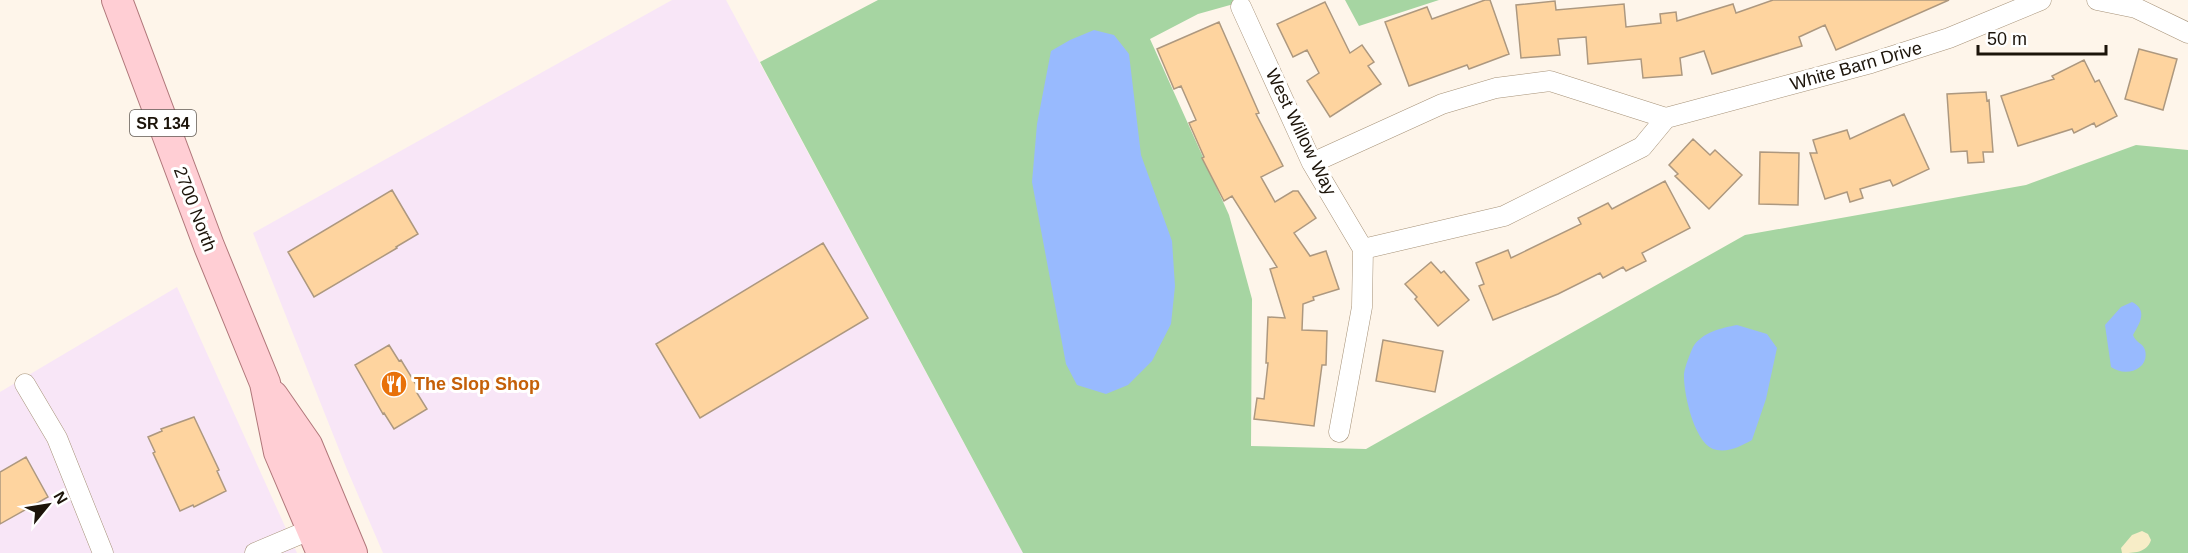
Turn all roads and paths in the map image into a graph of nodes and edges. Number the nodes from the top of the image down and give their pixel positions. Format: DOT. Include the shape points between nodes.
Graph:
graph roads {
  1 [pos="117,0"];
  2 [pos="2041,0"];
  3 [pos="2097,0"];
  4 [pos="1242,7"];
  5 [pos="2188,33"];
  6 [pos="1666,118"];
  7 [pos="1312,164"];
  8 [pos="1363,249"];
  9 [pos="265,383"];
  10 [pos="25,384"];
  11 [pos="1339,432"];
  12 [pos="317,541"];
  13 [pos="103,553"];
  14 [pos="255,553"];
  15 [pos="336,553"];
  16 [pos="352,553"];
  1 -- 9 [label="main road, 2700 North / SR 134"];
  2 -- 6 [label="street, White Barn Drive" via="1949,38 1871,63"];
  3 -- 5 [label="street" via="2136,8"];
  4 -- 7 [label="street, West Willow Way"];
  6 -- 7 [label="street" via="1550,81 1496,88 1442,104"];
  6 -- 8 [label="street" via="1642,147 1504,216"];
  7 -- 8 [label="street, West Willow Way"];
  8 -- 11 [label="street" via="1362,307"];
  9 -- 12 [label="main road, 2700 North / SR 134" via="279,452"];
  9 -- 16 [label="main road, 2700 North / SR 134" via="307,445"];
  10 -- 13 [label="street" via="57,438"];
  12 -- 14 [label="street"];
  12 -- 15 [label="street" via="324,532"];
}
